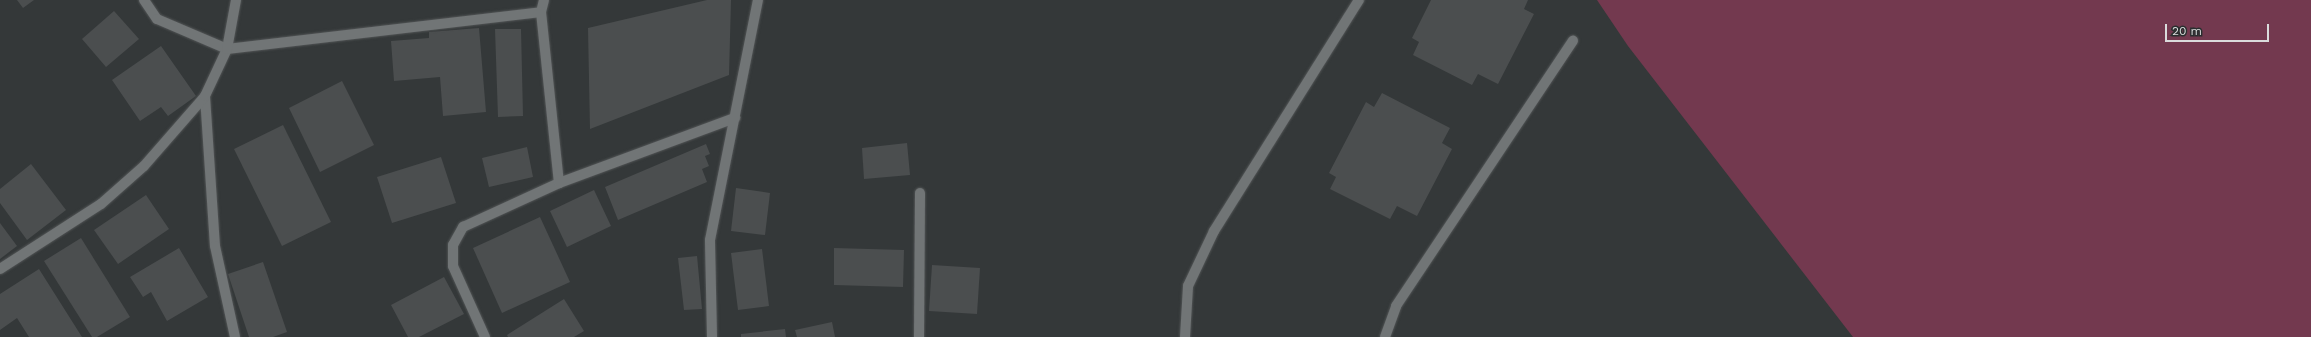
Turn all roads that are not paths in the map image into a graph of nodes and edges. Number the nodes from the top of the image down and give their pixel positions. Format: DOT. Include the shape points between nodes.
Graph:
graph roads {
  1 [pos="144,0"];
  2 [pos="236,0"];
  3 [pos="544,0"];
  4 [pos="758,0"];
  5 [pos="1359,0"];
  6 [pos="542,12"];
  7 [pos="1573,41"];
  8 [pos="227,49"];
  9 [pos="205,96"];
  10 [pos="735,118"];
  11 [pos="559,183"];
  12 [pos="920,193"];
  13 [pos="0,269"];
  14 [pos="235,337"];
  15 [pos="485,337"];
  16 [pos="712,337"];
  17 [pos="919,337"];
  18 [pos="1186,337"];
  19 [pos="1385,337"];
  1 -- 8 [label="street" via="157,19"];
  2 -- 8 [label="street"];
  3 -- 6 [label="street"];
  4 -- 10 [label="street"];
  5 -- 18 [label="street" via="1214,231 1188,286"];
  6 -- 8 [label="street"];
  6 -- 11 [label="street"];
  7 -- 19 [label="street" via="1396,306"];
  8 -- 9 [label="street"];
  9 -- 13 [label="street" via="144,166 101,204"];
  9 -- 14 [label="street" via="215,246"];
  10 -- 11 [label="street"];
  10 -- 16 [label="street" via="710,240"];
  11 -- 15 [label="street" via="463,227 453,245 453,266"];
  12 -- 17 [label="street"];
}
